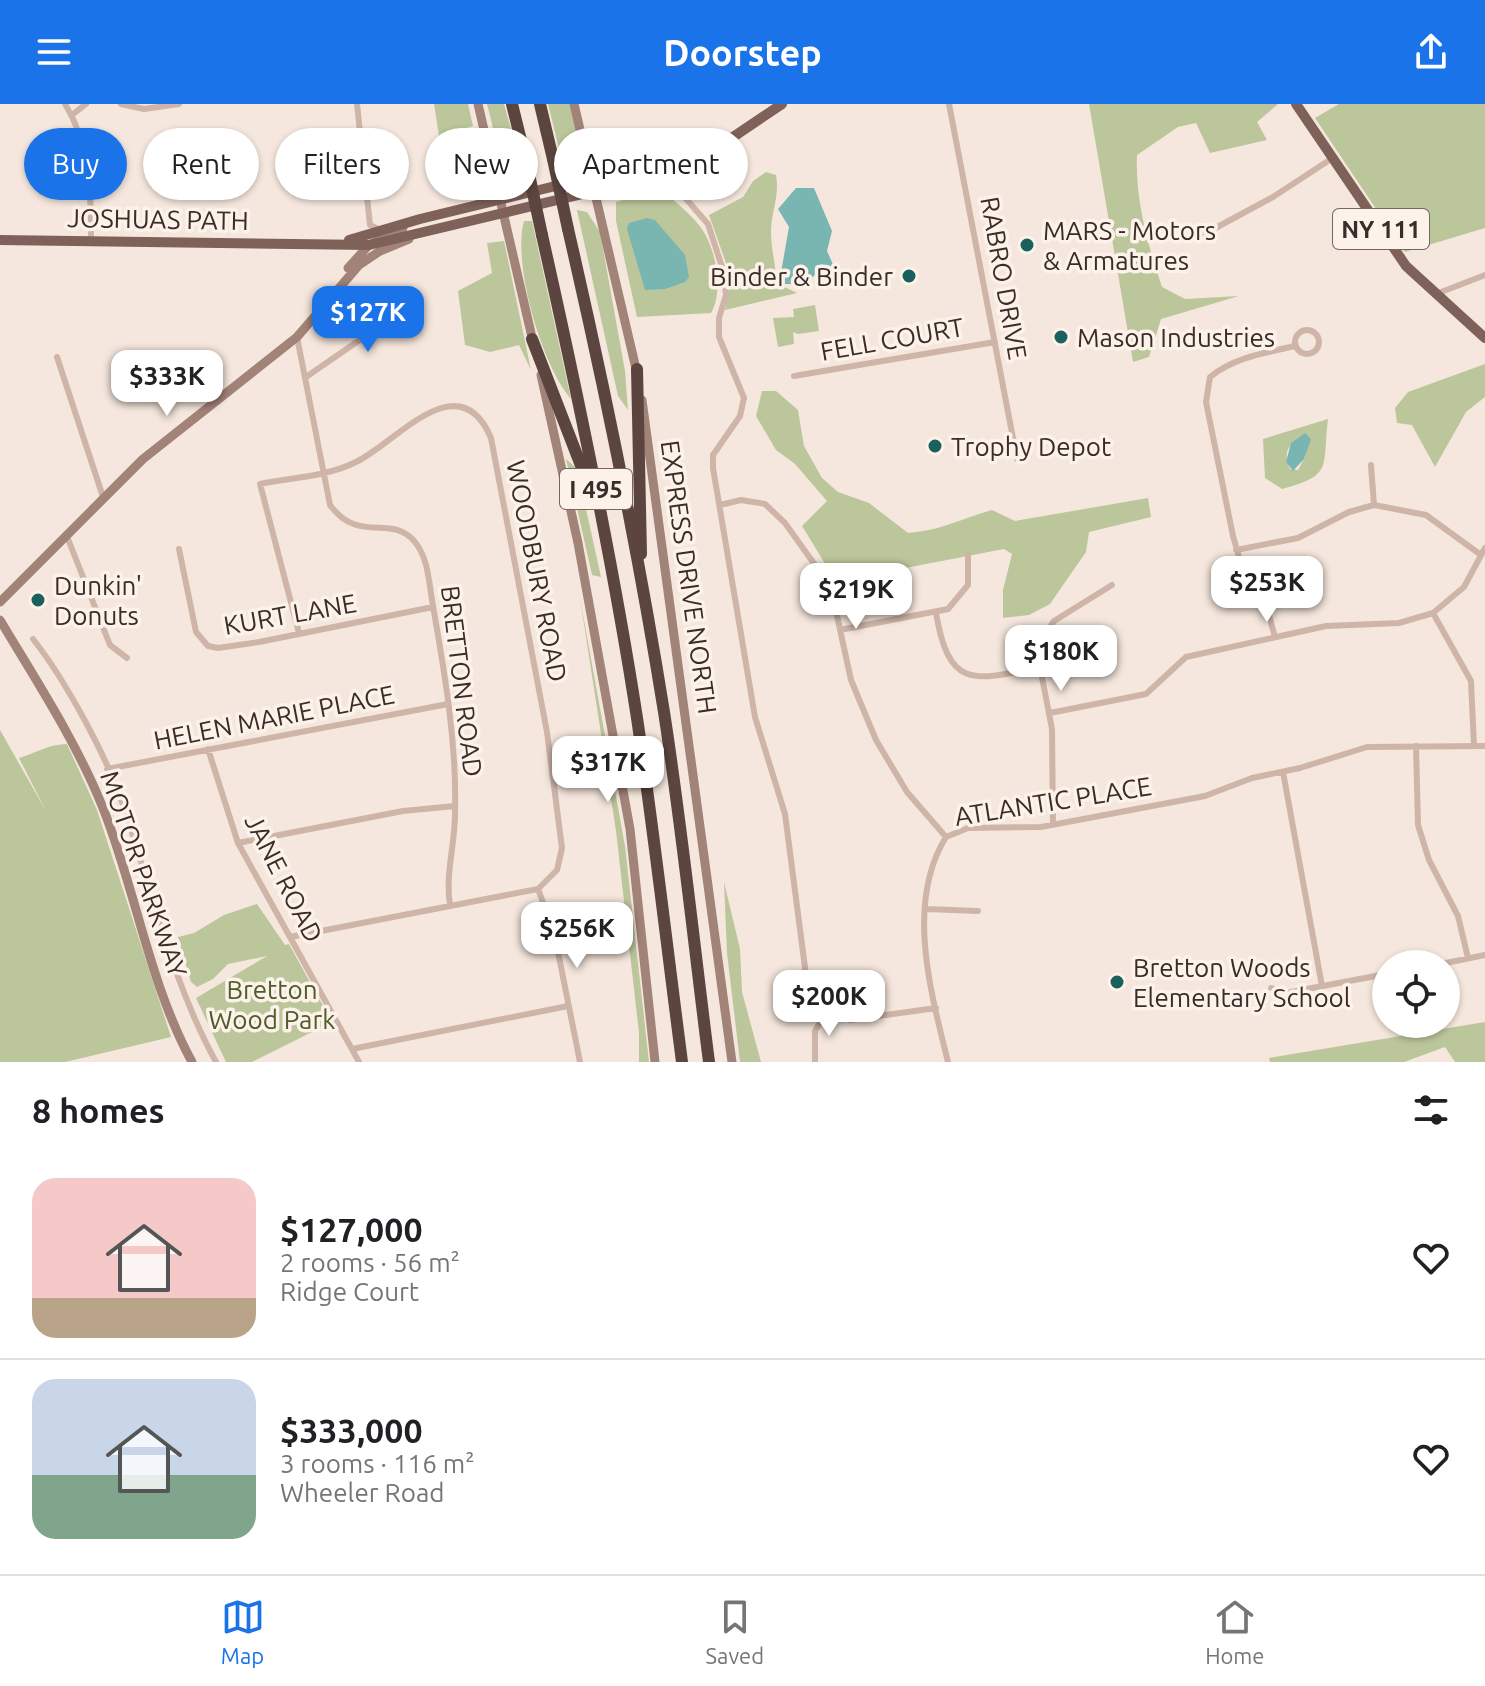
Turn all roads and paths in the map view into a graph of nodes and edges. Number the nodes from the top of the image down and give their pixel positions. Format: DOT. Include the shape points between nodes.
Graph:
graph roads {
  1 [pos="65,104"];
  2 [pos="86,104"];
  3 [pos="121,104"];
  4 [pos="179,104"];
  5 [pos="357,104"];
  6 [pos="478,104"];
  7 [pos="512,104"];
  8 [pos="540,104"];
  9 [pos="574,104"];
  10 [pos="782,104"];
  11 [pos="949,104"];
  12 [pos="1296,104"];
  13 [pos="72,115"];
  14 [pos="484,128"];
  15 [pos="581,128"];
  16 [pos="745,128"];
  17 [pos="1331,159"];
  18 [pos="499,200"];
  19 [pos="503,200"];
  20 [pos="567,200"];
  21 [pos="599,200"];
  22 [pos="684,200"];
  23 [pos="460,209"];
  24 [pos="506,214"];
  25 [pos="386,230"];
  26 [pos="416,236"];
  27 [pos="1197,238"];
  28 [pos="0,240"];
  29 [pos="91,240"];
  30 [pos="315,243"];
  31 [pos="342,244"];
  32 [pos="369,245"];
  33 [pos="354,261"];
  34 [pos="1485,275"];
  35 [pos="331,294"];
  36 [pos="1435,294"];
  37 [pos="401,302"];
  38 [pos="297,337"];
  39 [pos="1485,338"];
  40 [pos="532,339"];
  41 [pos="995,342"];
  42 [pos="1295,346"];
  43 [pos="57,357"];
  44 [pos="637,369"];
  45 [pos="794,376"];
  46 [pos="306,377"];
  47 [pos="1017,459"];
  48 [pos="1371,465"];
  49 [pos="323,471"];
  50 [pos="103,497"];
  51 [pos="720,505"];
  52 [pos="1374,505"];
  53 [pos="605,531"];
  54 [pos="66,534"];
  55 [pos="179,549"];
  56 [pos="1236,550"];
  57 [pos="1483,552"];
  58 [pos="968,555"];
  59 [pos="640,573"];
  60 [pos="1112,585"];
  61 [pos="0,602"];
  62 [pos="433,607"];
  63 [pos="936,613"];
  64 [pos="1433,613"];
  65 [pos="0,620"];
  66 [pos="840,630"];
  67 [pos="299,633"];
  68 [pos="1275,637"];
  69 [pos="33,639"];
  70 [pos="127,658"];
  71 [pos="1040,667"];
  72 [pos="448,704"];
  73 [pos="1050,713"];
  74 [pos="1416,746"];
  75 [pos="1474,746"];
  76 [pos="1485,746"];
  77 [pos="208,749"];
  78 [pos="107,769"];
  79 [pos="1283,772"];
  80 [pos="455,806"];
  81 [pos="1053,825"];
  82 [pos="946,837"];
  83 [pos="238,843"];
  84 [pos="538,889"];
  85 [pos="450,905"];
  86 [pos="927,909"];
  87 [pos="978,911"];
  88 [pos="290,937"];
  89 [pos="1485,955"];
  90 [pos="1468,958"];
  91 [pos="1460,960"];
  92 [pos="1372,977"];
  93 [pos="1322,986"];
  94 [pos="1271,988"];
  95 [pos="568,1006"];
  96 [pos="936,1008"];
  97 [pos="827,1011"];
  98 [pos="352,1049"];
  99 [pos="192,1062"];
  100 [pos="216,1062"];
  101 [pos="359,1062"];
  102 [pos="580,1062"];
  103 [pos="655,1062"];
  104 [pos="682,1062"];
  105 [pos="709,1062"];
  106 [pos="732,1062"];
  107 [pos="815,1062"];
  108 [pos="948,1062"];
  1 -- 13 [label="street"];
  2 -- 13 [label="street"];
  3 -- 4 [label="street" via="144,109"];
  5 -- 25 [label="street" via="370,225"];
  6 -- 14 [label="main road"];
  7 -- 53 [label="highway, I 495, bridge"];
  8 -- 59 [label="highway, I 495, bridge" via="604,383"];
  9 -- 15 [label="main road, EXPRESS DRIVE NORTH"];
  10 -- 16 [label="main road"];
  11 -- 41 [label="street, RABRO DRIVE"];
  12 -- 17 [label="main road, NY 111"];
  13 -- 29 [label="street" via="83,138 91,180"];
  17 -- 27 [label="street"];
  17 -- 36 [label="main road, NY 111" via="1406,266"];
  18 -- 23 [label="main road, JOSHUAS PATH"];
  19 -- 24 [label="main road"];
  20 -- 24 [label="main road, JOSHUAS PATH"];
  21 -- 44 [label="main road, EXPRESS DRIVE NORTH"];
  22 -- 51 [label="street" via="708,224 724,273 726,295 718,329 744,398 740,416 713,455"];
  23 -- 25 [label="main road, JOSHUAS PATH"];
  23 -- 32 [label="main road"];
  24 -- 26 [label="main road, JOSHUAS PATH"];
  24 -- 40 [label="main road"];
  25 -- 30 [label="main road, JOSHUAS PATH"];
  26 -- 32 [label="main road, JOSHUAS PATH"];
  26 -- 35 [label="main road" via="359,265"];
  28 -- 29 [label="main road, JOSHUAS PATH"];
  29 -- 30 [label="main road, JOSHUAS PATH"];
  30 -- 31 [label="main road, JOSHUAS PATH"];
  31 -- 32 [label="main road, JOSHUAS PATH"];
  31 -- 33 [label="main road"];
  32 -- 33 [label="main road"];
  33 -- 35 [label="main road"];
  34 -- 36 [label="street"];
  35 -- 38 [label="main road"];
  36 -- 39 [label="main road, NY 111"];
  37 -- 46 [label="street" via="393,317"];
  38 -- 46 [label="street, BRETTON ROAD"];
  38 -- 50 [label="main road"];
  40 -- 53 [label="highway"];
  40 -- 103 [label="main road" via="578,543 630,829"];
  41 -- 45 [label="street, FELL COURT"];
  41 -- 47 [label="street, RABRO DRIVE"];
  42 -- 56 [label="street" via="1231,362 1210,377 1206,402"];
  43 -- 50 [label="street"];
  44 -- 59 [label="highway"];
  44 -- 106 [label="main road, EXPRESS DRIVE NORTH"];
  46 -- 49 [label="street, BRETTON ROAD"];
  48 -- 52 [label="street"];
  49 -- 62 [label="street, BRETTON ROAD" via="330,505 338,516 360,528 396,529 416,542"];
  49 -- 67 [label="street, WOODBURY ROAD" via="260,484"];
  49 -- 84 [label="street, WOODBURY ROAD" via="356,462 437,408 464,408 486,425 547,732 562,848 557,870"];
  50 -- 54 [label="main road"];
  51 -- 66 [label="street" via="753,501 775,511 820,572"];
  51 -- 97 [label="street" via="755,717 785,814 805,974"];
  52 -- 56 [label="street" via="1298,538"];
  52 -- 57 [label="street" via="1426,515"];
  53 -- 104 [label="highway, I 495" via="648,793"];
  54 -- 61 [label="main road"];
  54 -- 70 [label="street" via="110,645"];
  55 -- 67 [label="street, KURT LANE" via="196,632 208,646"];
  56 -- 68 [label="street" via="1266,605"];
  57 -- 64 [label="street" via="1464,587"];
  58 -- 63 [label="street" via="970,576 964,593"];
  59 -- 105 [label="highway, I 495" via="675,789"];
  60 -- 71 [label="street" via="1045,631"];
  62 -- 67 [label="street, KURT LANE"];
  62 -- 72 [label="street, BRETTON ROAD"];
  63 -- 66 [label="street"];
  63 -- 71 [label="street" via="943,650 960,671 988,677"];
  64 -- 68 [label="street" via="1399,623 1342,624"];
  64 -- 75 [label="street" via="1471,681"];
  65 -- 99 [label="main road, MOTOR PARKWAY" via="60,718 103,808 160,989"];
  66 -- 82 [label="street" via="851,680 876,740 907,792"];
  68 -- 73 [label="street" via="1186,657 1146,694"];
  69 -- 78 [label="street"];
  71 -- 73 [label="street"];
  72 -- 77 [label="street, HELEN MARIE PLACE"];
  72 -- 80 [label="street, BRETTON ROAD"];
  73 -- 81 [label="street"];
  74 -- 75 [label="street, ATLANTIC PLACE"];
  74 -- 79 [label="street, ATLANTIC PLACE" via="1352,749"];
  74 -- 90 [label="street" via="1418,825 1429,860 1458,916"];
  75 -- 76 [label="street, ATLANTIC PLACE"];
  77 -- 78 [label="street, HELEN MARIE PLACE"];
  77 -- 83 [label="street, JANE ROAD"];
  78 -- 100 [label="street" via="180,983"];
  79 -- 81 [label="street, ATLANTIC PLACE" via="1205,796"];
  79 -- 93 [label="street"];
  80 -- 83 [label="street" via="366,817"];
  80 -- 85 [label="street, BRETTON ROAD" via="447,880"];
  81 -- 82 [label="street, ATLANTIC PLACE" via="968,828"];
  82 -- 86 [label="street, ATLANTIC PLACE" via="932,866"];
  83 -- 88 [label="street, JANE ROAD"];
  84 -- 85 [label="street"];
  84 -- 95 [label="street" via="554,932"];
  85 -- 88 [label="street"];
  86 -- 87 [label="street"];
  86 -- 96 [label="street, ATLANTIC PLACE" via="924,949"];
  88 -- 98 [label="street, JANE ROAD"];
  89 -- 90 [label="street"];
  90 -- 91 [label="street"];
  92 -- 93 [label="street"];
  93 -- 94 [label="street" via="1286,993"];
  95 -- 98 [label="street"];
  95 -- 102 [label="street"];
  96 -- 97 [label="street" via="864,1020"];
  96 -- 108 [label="street, ATLANTIC PLACE"];
  97 -- 107 [label="street" via="815,1031"];
  98 -- 101 [label="street, JANE ROAD"];
}
